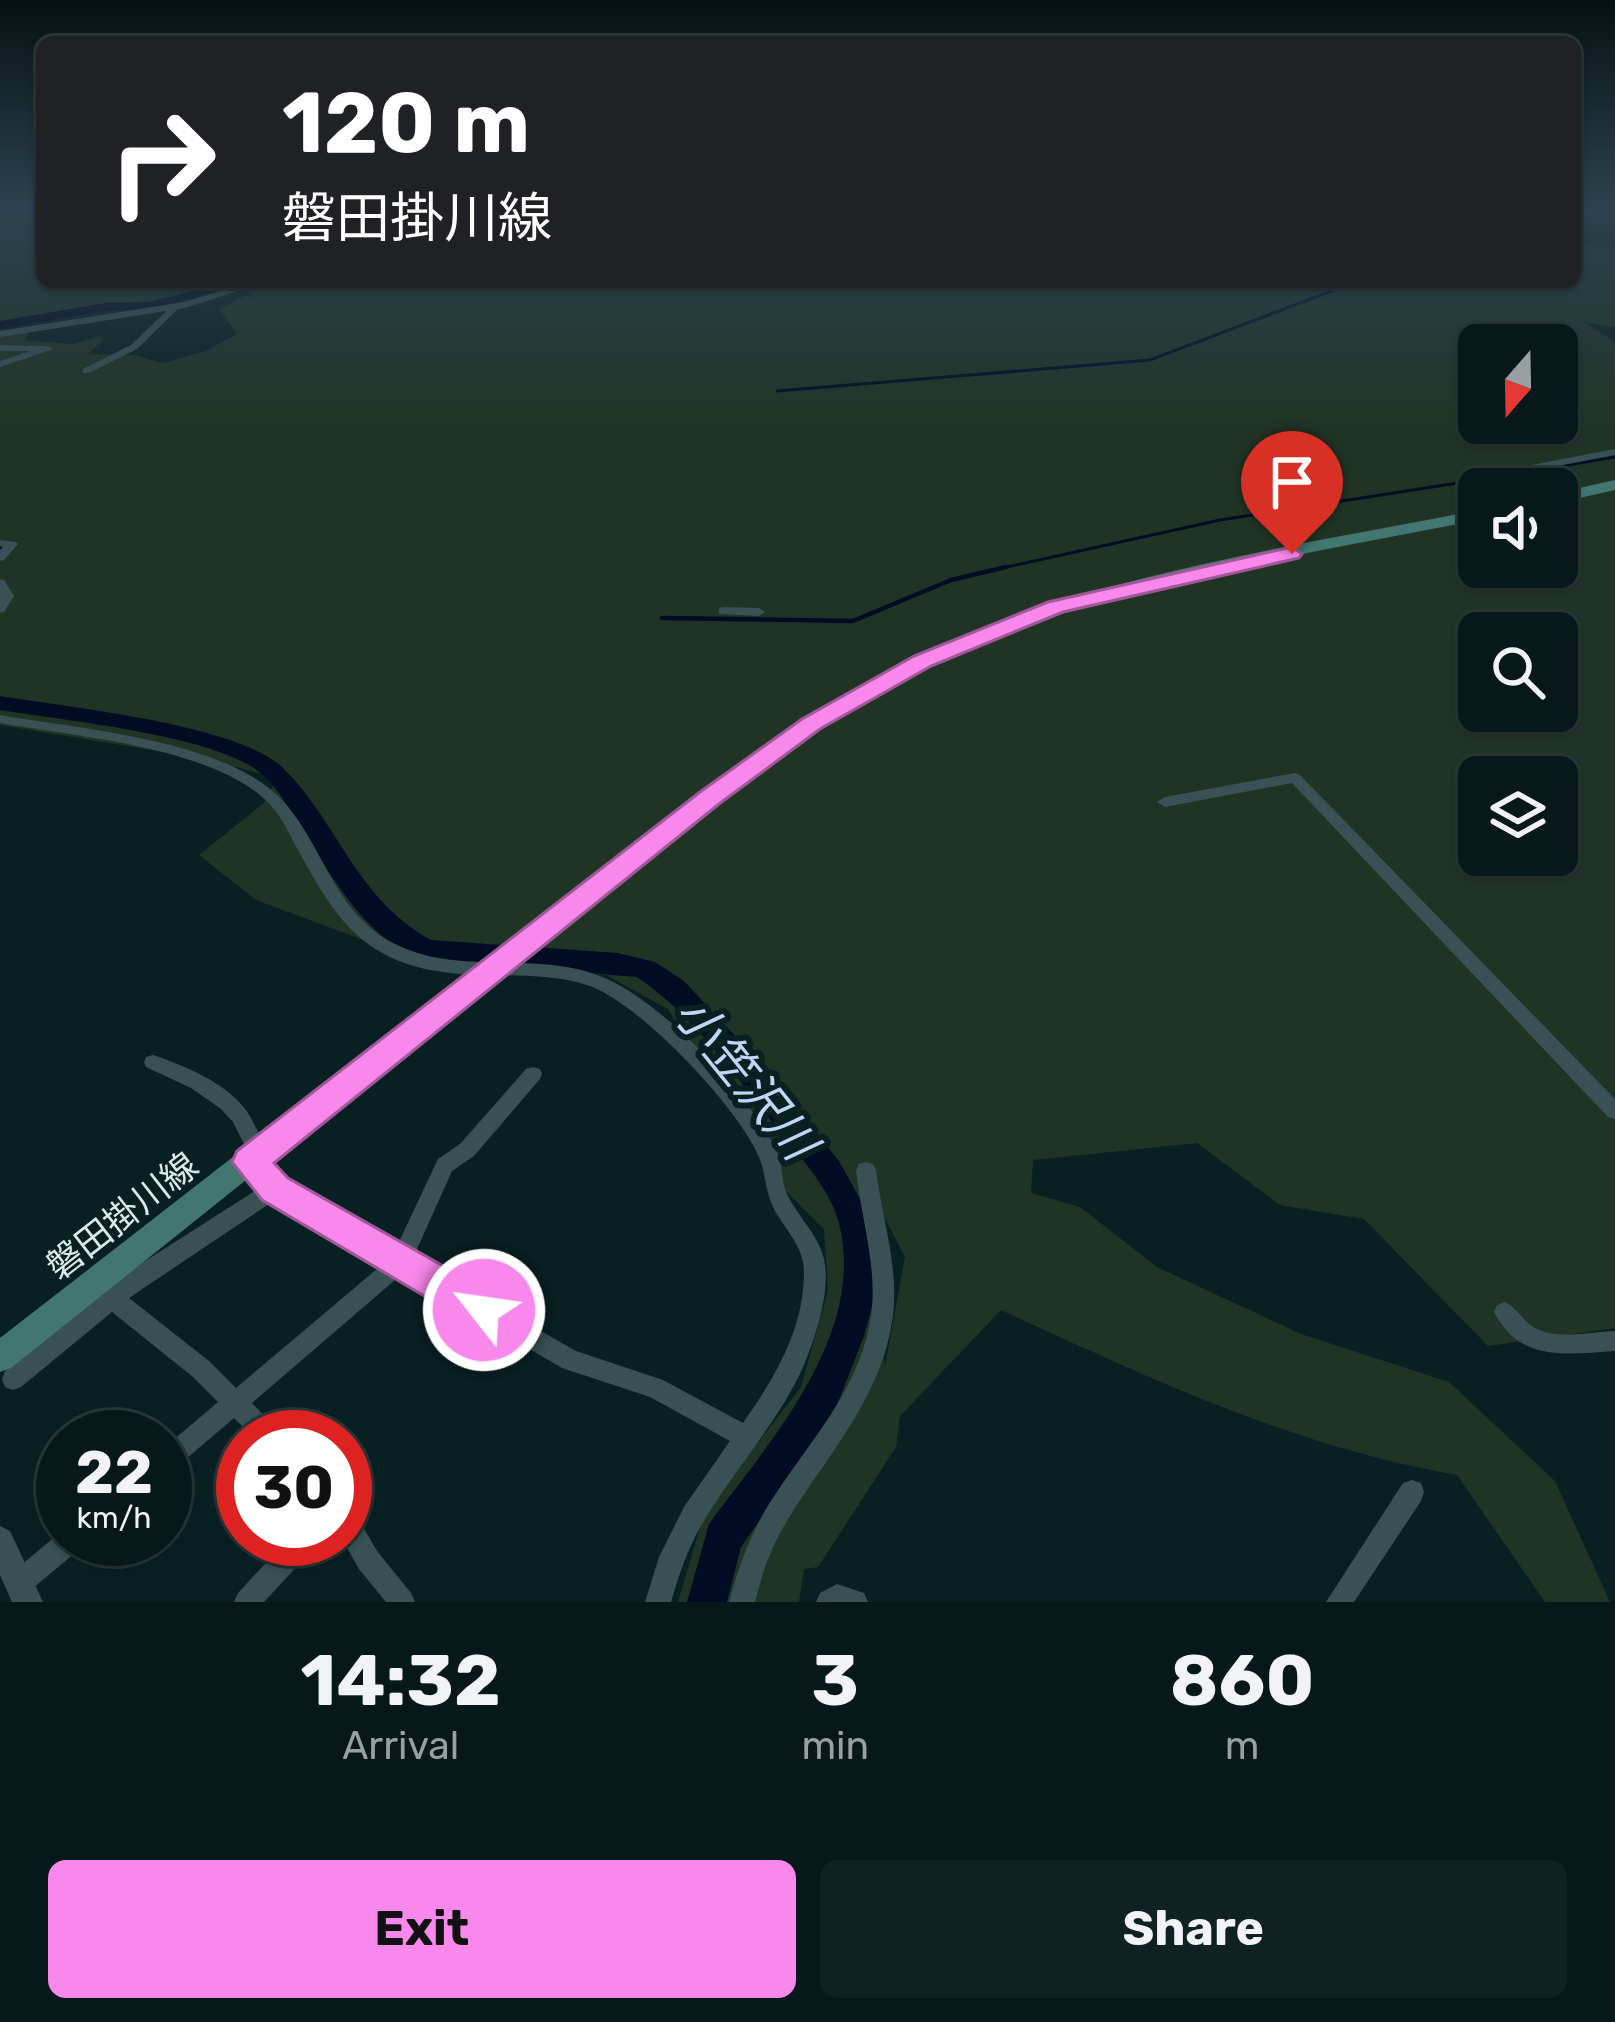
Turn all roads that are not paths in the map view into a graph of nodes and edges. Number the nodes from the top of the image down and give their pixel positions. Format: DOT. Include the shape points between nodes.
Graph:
graph roads {
  1 [pos="240,288"];
  2 [pos="178,306"];
  3 [pos="0,334"];
  4 [pos="0,348"];
  5 [pos="0,364"];
  6 [pos="86,371"];
  7 [pos="1615,452"];
  8 [pos="1532,468"];
  9 [pos="1615,485"];
  10 [pos="1578,493"];
  11 [pos="1458,519"];
  12 [pos="0,543"];
  13 [pos="0,557"];
  14 [pos="0,584"];
  15 [pos="0,609"];
  16 [pos="723,611"];
  17 [pos="760,612"];
  18 [pos="0,719"];
  19 [pos="1165,802"];
  20 [pos="153,1061"];
  21 [pos="533,1074"];
  22 [pos="1615,1111"];
  23 [pos="255,1158"];
  24 [pos="866,1170"];
  25 [pos="275,1189"];
  26 [pos="400,1263"];
  27 [pos="112,1298"];
  28 [pos="1505,1312"];
  29 [pos="1615,1341"];
  30 [pos="6,1368"];
  31 [pos="234,1405"];
  32 [pos="239,1410"];
  33 [pos="746,1437"];
  34 [pos="192,1440"];
  35 [pos="1412,1492"];
  36 [pos="0,1541"];
  37 [pos="372,1565"];
  38 [pos="47,1566"];
  39 [pos="280,1566"];
  40 [pos="20,1595"];
  41 [pos="247,1602"];
  42 [pos="402,1602"];
  43 [pos="658,1602"];
  44 [pos="742,1602"];
  45 [pos="829,1602"];
  46 [pos="855,1602"];
  47 [pos="1339,1602"];
  1 -- 2 [label="street"];
  2 -- 3 [label="street"];
  2 -- 6 [label="street" via="134,347"];
  4 -- 5 [label="street" via="48,350"];
  7 -- 8 [label="street"];
  9 -- 10 [label="main road"];
  11 -- 23 [label="main road, 磐田掛川線" via="1056,607 922,661 811,724"];
  12 -- 13 [label="street" via="12,544"];
  14 -- 15 [label="street" via="8,591"];
  16 -- 17 [label="street"];
  18 -- 33 [label="street" via="230,767 279,805 327,887 377,942 434,967 592,979 652,1013 751,1126 769,1157 776,1193 809,1240 815,1269 802,1346"];
  19 -- 22 [label="street" via="1295,778"];
  20 -- 23 [label="street" via="214,1092 242,1118"];
  21 -- 26 [label="street" via="445,1165"];
  23 -- 25 [label="street"];
  23 -- 30 [label="main road, 磐田掛川線"];
  24 -- 44 [label="street" via="881,1242 874,1357 830,1444 755,1556"];
  25 -- 26 [label="street"];
  25 -- 27 [label="street"];
  26 -- 31 [label="street"];
  26 -- 33 [label="street" via="570,1360 655,1388"];
  27 -- 30 [label="street"];
  27 -- 31 [label="street"];
  28 -- 29 [label="street" via="1518,1334 1542,1343"];
  31 -- 32 [label="street"];
  31 -- 34 [label="street"];
  33 -- 43 [label="street" via="697,1502"];
  35 -- 47 [label="street"];
  36 -- 40 [label="street"];
  37 -- 42 [label="street"];
  38 -- 40 [label="street"];
  39 -- 41 [label="street"];
  45 -- 46 [label="street"];
}
